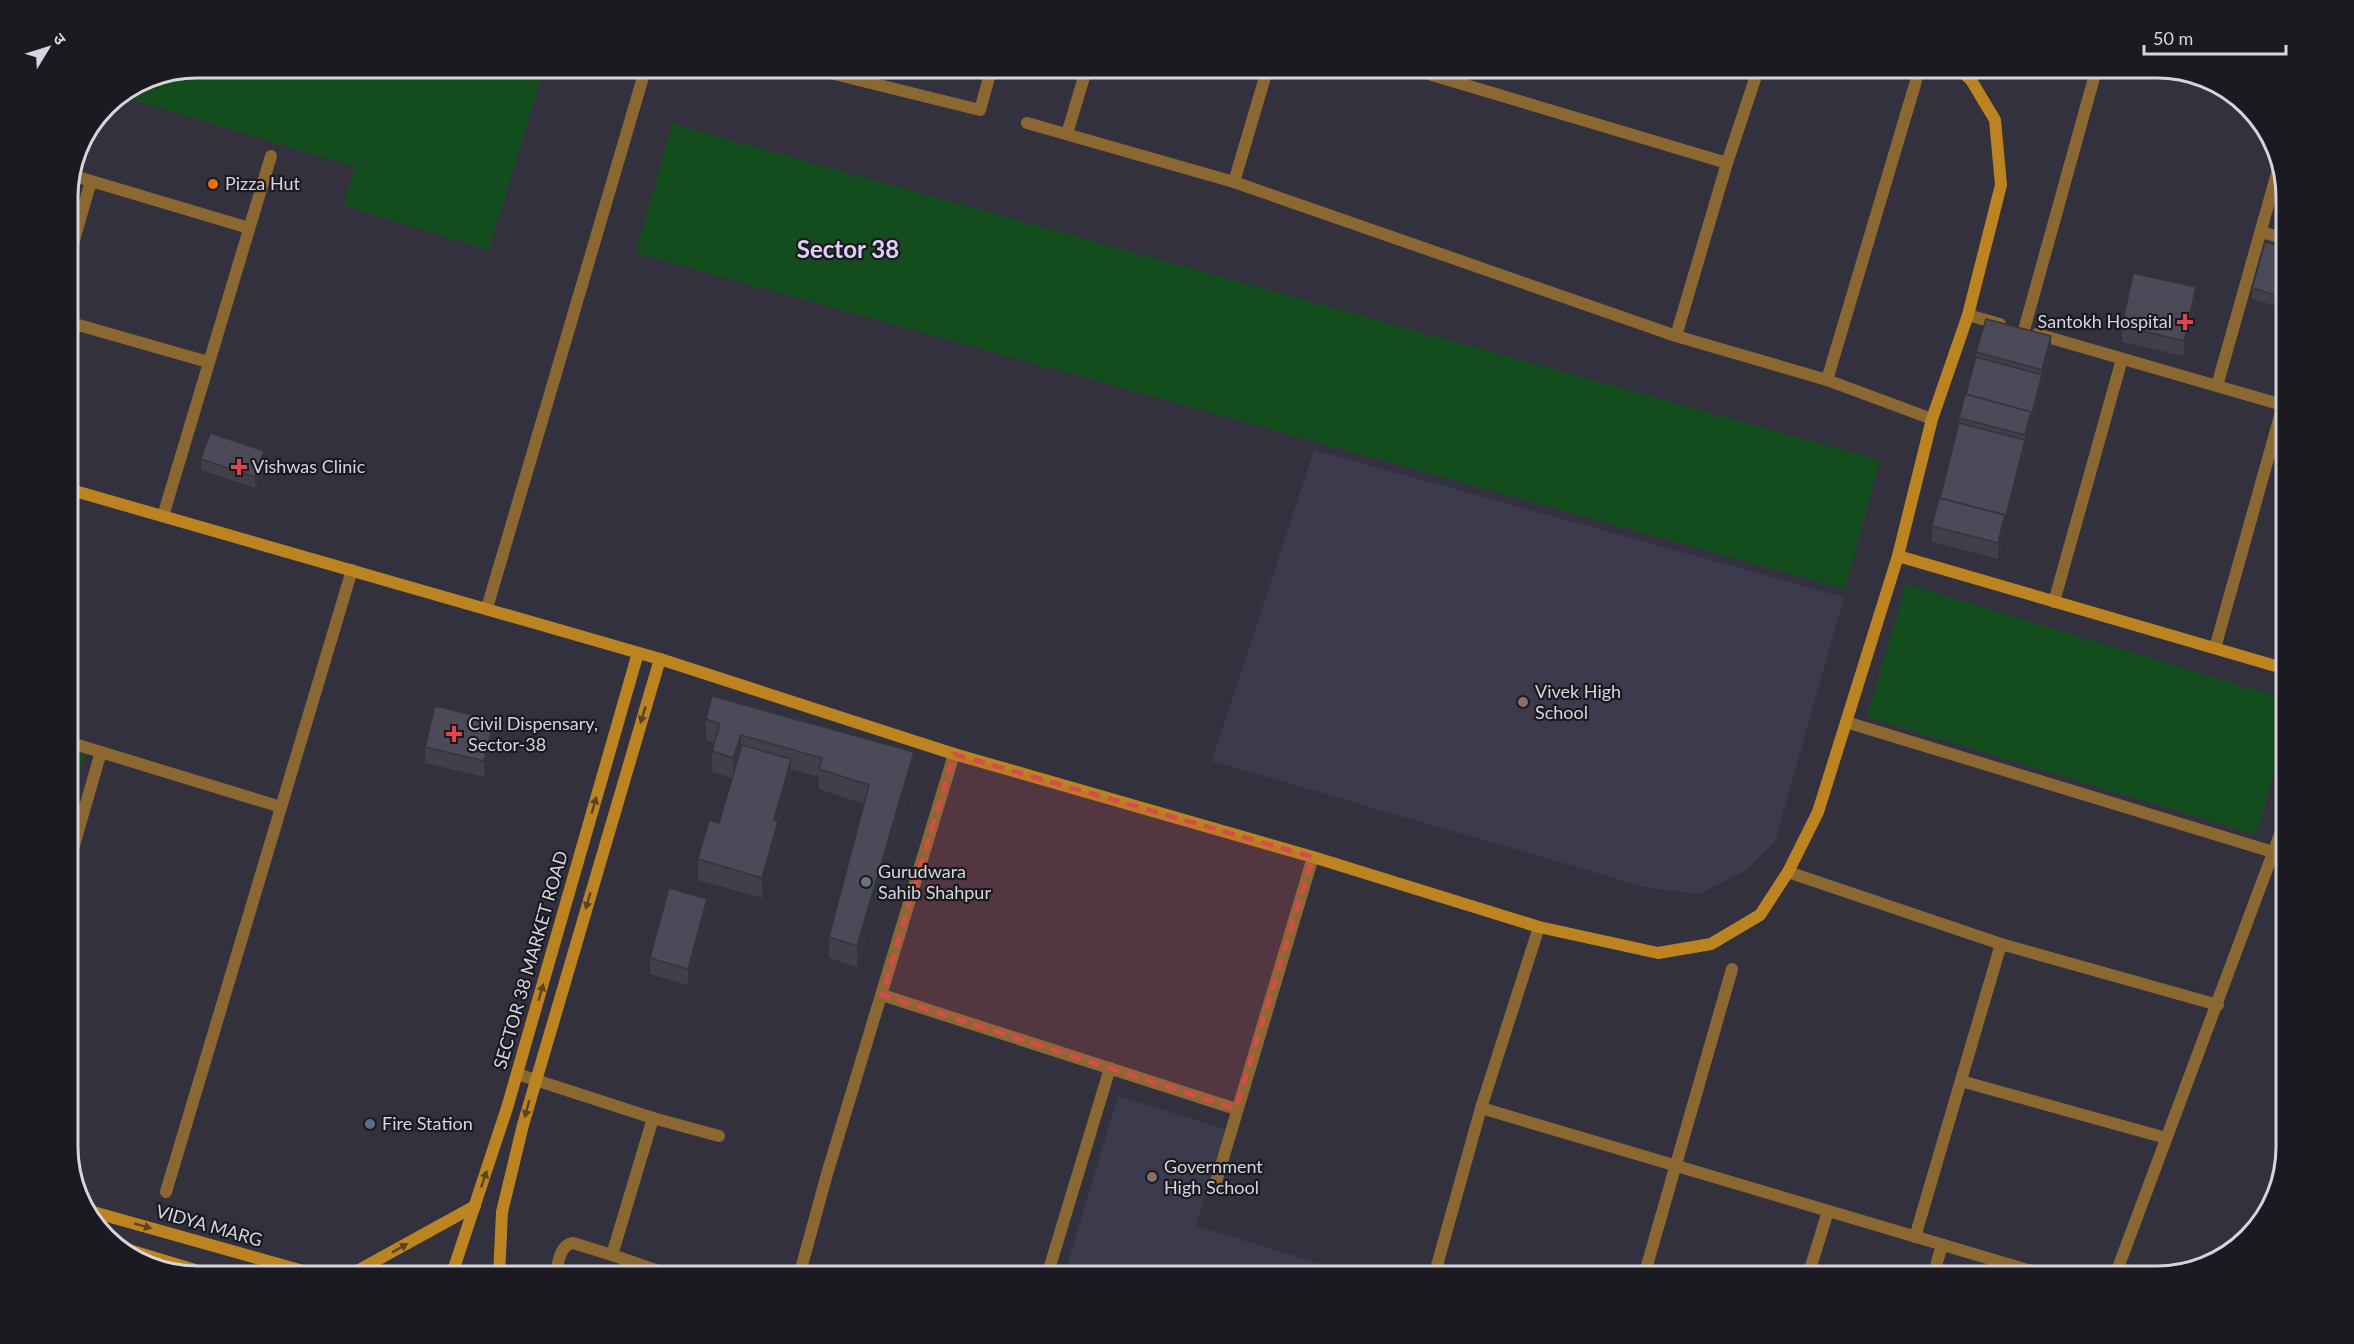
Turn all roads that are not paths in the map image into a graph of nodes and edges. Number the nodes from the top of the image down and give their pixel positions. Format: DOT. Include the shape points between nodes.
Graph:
graph roads {
  1 [pos="643,78"];
  2 [pos="847,78"];
  3 [pos="989,78"];
  4 [pos="1084,78"];
  5 [pos="1265,78"];
  6 [pos="1439,78"];
  7 [pos="1756,78"];
  8 [pos="1969,78"];
  9 [pos="2094,78"];
  10 [pos="1916,81"];
  11 [pos="1027,123"];
  12 [pos="1067,134"];
  13 [pos="271,156"];
  14 [pos="1727,163"];
  15 [pos="80,178"];
  16 [pos="91,181"];
  17 [pos="2275,181"];
  18 [pos="1234,182"];
  19 [pos="78,226"];
  20 [pos="249,228"];
  21 [pos="2261,232"];
  22 [pos="2276,236"];
  23 [pos="1968,315"];
  24 [pos="78,325"];
  25 [pos="2024,330"];
  26 [pos="1676,336"];
  27 [pos="2122,359"];
  28 [pos="208,362"];
  29 [pos="1827,380"];
  30 [pos="2217,386"];
  31 [pos="2276,403"];
  32 [pos="1932,419"];
  33 [pos="2276,437"];
  34 [pos="78,492"];
  35 [pos="163,516"];
  36 [pos="1898,556"];
  37 [pos="352,570"];
  38 [pos="2054,602"];
  39 [pos="487,608"];
  40 [pos="2215,648"];
  41 [pos="638,653"];
  42 [pos="660,658"];
  43 [pos="2276,666"];
  44 [pos="1846,722"];
  45 [pos="78,745"];
  46 [pos="101,752"];
  47 [pos="954,754"];
  48 [pos="281,807"];
  49 [pos="78,831"];
  50 [pos="2276,844"];
  51 [pos="2273,852"];
  52 [pos="1313,857"];
  53 [pos="1788,872"];
  54 [pos="1539,927"];
  55 [pos="2001,944"];
  56 [pos="1732,969"];
  57 [pos="882,995"];
  58 [pos="2218,1005"];
  59 [pos="1110,1068"];
  60 [pos="518,1074"];
  61 [pos="535,1079"];
  62 [pos="1961,1081"];
  63 [pos="1481,1108"];
  64 [pos="1236,1109"];
  65 [pos="653,1118"];
  66 [pos="719,1136"];
  67 [pos="2166,1138"];
  68 [pos="1675,1166"];
  69 [pos="1216,1182"];
  70 [pos="166,1192"];
  71 [pos="475,1206"];
  72 [pos="1828,1211"];
  73 [pos="98,1213"];
  74 [pos="1915,1237"];
  75 [pos="1942,1245"];
  76 [pos="612,1255"];
  77 [pos="149,1256"];
  78 [pos="174,1264"];
  79 [pos="285,1266"];
  80 [pos="366,1266"];
  81 [pos="452,1266"];
  82 [pos="500,1266"];
  83 [pos="558,1266"];
  84 [pos="644,1266"];
  85 [pos="802,1266"];
  86 [pos="1050,1266"];
  87 [pos="1437,1266"];
  88 [pos="1647,1266"];
  89 [pos="1811,1266"];
  90 [pos="1936,1266"];
  91 [pos="2014,1266"];
  92 [pos="2119,1266"];
  1 -- 39 [label="street"];
  2 -- 3 [label="street" via="980,110"];
  4 -- 12 [label="street"];
  5 -- 18 [label="street"];
  6 -- 14 [label="street"];
  7 -- 14 [label="street"];
  8 -- 23 [label="street" via="1995,120 2001,185"];
  9 -- 25 [label="street"];
  10 -- 29 [label="street"];
  11 -- 12 [label="street"];
  12 -- 18 [label="street"];
  13 -- 20 [label="street"];
  14 -- 26 [label="street"];
  15 -- 16 [label="street"];
  16 -- 19 [label="street"];
  16 -- 20 [label="street"];
  17 -- 21 [label="street"];
  18 -- 26 [label="street"];
  20 -- 28 [label="street"];
  21 -- 22 [label="street"];
  21 -- 30 [label="street"];
  23 -- 25 [label="street"];
  23 -- 32 [label="street"];
  24 -- 28 [label="street"];
  25 -- 27 [label="street"];
  26 -- 29 [label="street"];
  27 -- 30 [label="street"];
  27 -- 38 [label="street"];
  28 -- 35 [label="street"];
  29 -- 32 [label="street"];
  30 -- 31 [label="street"];
  32 -- 36 [label="street"];
  33 -- 40 [label="street"];
  34 -- 35 [label="street"];
  35 -- 37 [label="street"];
  36 -- 38 [label="street"];
  36 -- 44 [label="street"];
  37 -- 39 [label="street"];
  37 -- 48 [label="street"];
  38 -- 40 [label="street"];
  39 -- 41 [label="street"];
  40 -- 43 [label="street"];
  41 -- 42 [label="street"];
  60 -- 41 [label="street, SECTOR 38 MARKET ROAD, one-way"];
  42 -- 47 [label="street"];
  42 -- 61 [label="street, SECTOR 38 MARKET ROAD, one-way"];
  44 -- 51 [label="street"];
  44 -- 53 [label="street" via="1818,812"];
  45 -- 46 [label="street"];
  46 -- 48 [label="street"];
  46 -- 49 [label="street"];
  47 -- 52 [label="street"];
  47 -- 57 [label="street"];
  48 -- 70 [label="street"];
  50 -- 51 [label="street"];
  51 -- 58 [label="street"];
  52 -- 54 [label="street"];
  52 -- 64 [label="street"];
  53 -- 54 [label="street" via="1760,915 1711,944 1658,953"];
  53 -- 55 [label="street"];
  54 -- 63 [label="street"];
  55 -- 58 [label="street"];
  55 -- 62 [label="street"];
  56 -- 68 [label="street"];
  57 -- 59 [label="street"];
  57 -- 85 [label="street"];
  58 -- 67 [label="street"];
  59 -- 64 [label="street"];
  59 -- 86 [label="street"];
  60 -- 61 [label="street"];
  71 -- 60 [label="street, SECTOR 38 MARKET ROAD, one-way"];
  61 -- 65 [label="street"];
  61 -- 82 [label="street, SECTOR 38 MARKET ROAD, one-way" via="502,1212"];
  62 -- 67 [label="street"];
  62 -- 74 [label="street"];
  63 -- 68 [label="street"];
  63 -- 87 [label="street"];
  64 -- 69 [label="street"];
  65 -- 66 [label="street"];
  65 -- 76 [label="street"];
  67 -- 92 [label="street"];
  68 -- 72 [label="street"];
  68 -- 88 [label="street"];
  80 -- 71 [label="street, one-way"];
  71 -- 81 [label="street, SECTOR 38 MARKET ROAD"];
  72 -- 74 [label="street"];
  72 -- 89 [label="street"];
  73 -- 79 [label="street, VIDYA MARG, one-way"];
  74 -- 75 [label="street"];
  75 -- 90 [label="street"];
  75 -- 91 [label="street"];
  76 -- 83 [label="street" via="567,1244"];
  76 -- 84 [label="street"];
  77 -- 78 [label="street"];
}
